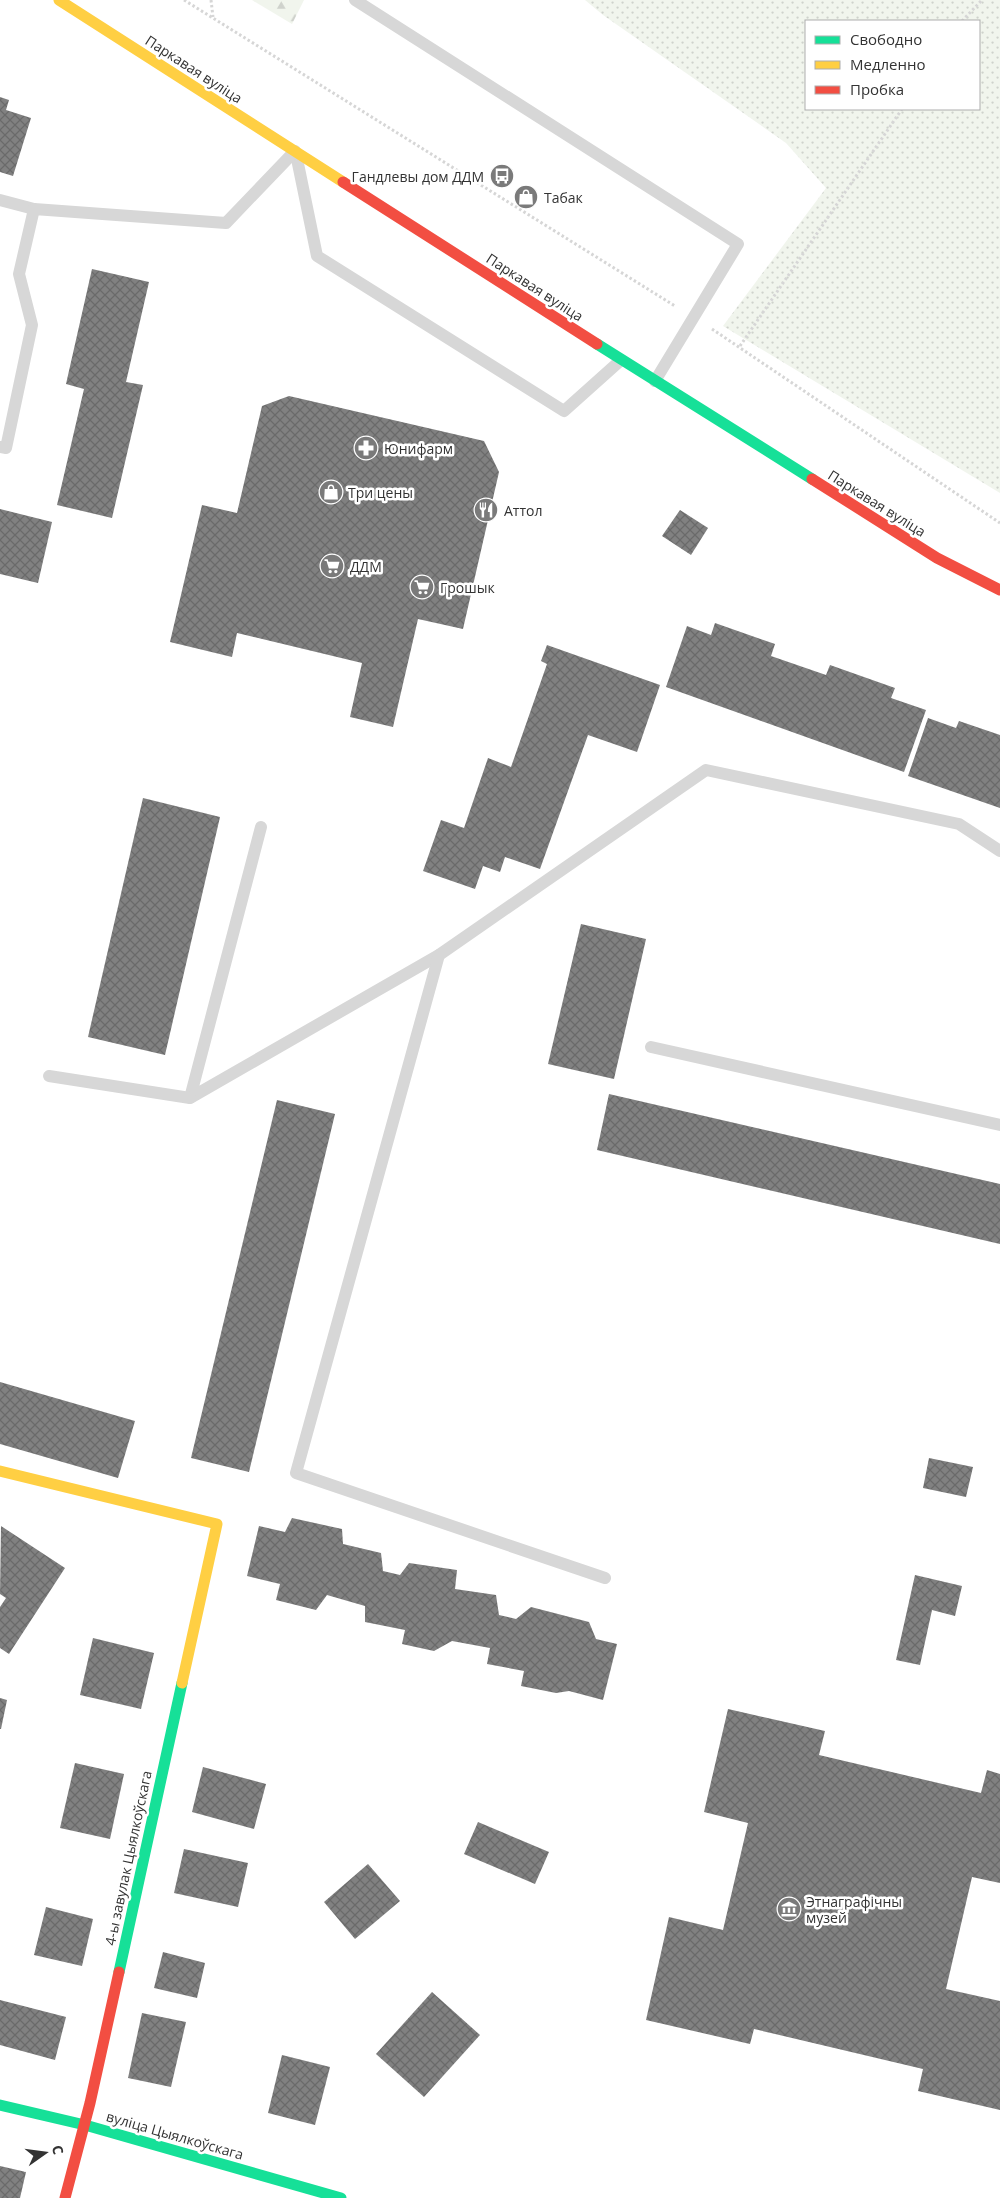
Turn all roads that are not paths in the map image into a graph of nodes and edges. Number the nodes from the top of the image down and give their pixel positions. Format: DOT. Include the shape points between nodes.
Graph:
graph roads {
  1 [pos="59,0"];
  2 [pos="355,0"];
  3 [pos="295,151"];
  4 [pos="0,200"];
  5 [pos="34,209"];
  6 [pos="621,360"];
  7 [pos="655,381"];
  8 [pos="0,447"];
  9 [pos="1000,590"];
  10 [pos="261,828"];
  11 [pos="1000,851"];
  12 [pos="440,954"];
  13 [pos="651,1047"];
  14 [pos="49,1076"];
  15 [pos="190,1098"];
  16 [pos="1000,1125"];
  17 [pos="0,1471"];
  18 [pos="605,1578"];
  19 [pos="0,2105"];
  20 [pos="85,2125"];
  21 [pos="65,2198"];
  22 [pos="341,2198"];
  1 -- 3 [label="street, Паркавая вуліца"];
  2 -- 7 [label="lane" via="738,244"];
  3 -- 5 [label="lane" via="226,223"];
  3 -- 6 [label="street, Паркавая вуліца"];
  3 -- 6 [label="lane" via="317,256 564,411"];
  4 -- 5 [label="lane"];
  5 -- 8 [label="lane" via="19,274 32,325 6,448"];
  6 -- 7 [label="street, Паркавая вуліца"];
  7 -- 9 [label="street, Паркавая вуліца" via="937,558"];
  10 -- 15 [label="lane"];
  11 -- 12 [label="lane" via="959,824 706,770"];
  12 -- 15 [label="lane"];
  12 -- 18 [label="lane" via="296,1473"];
  13 -- 16 [label="lane"];
  14 -- 15 [label="lane"];
  17 -- 20 [label="street, 4-ы завулак Цыялкоўскага" via="217,1524"];
  19 -- 20 [label="street, вуліца Цыялкоўскага"];
  20 -- 21 [label="street, 4-ы завулак Цыялкоўскага"];
  20 -- 22 [label="street, вуліца Цыялкоўскага"];
}
